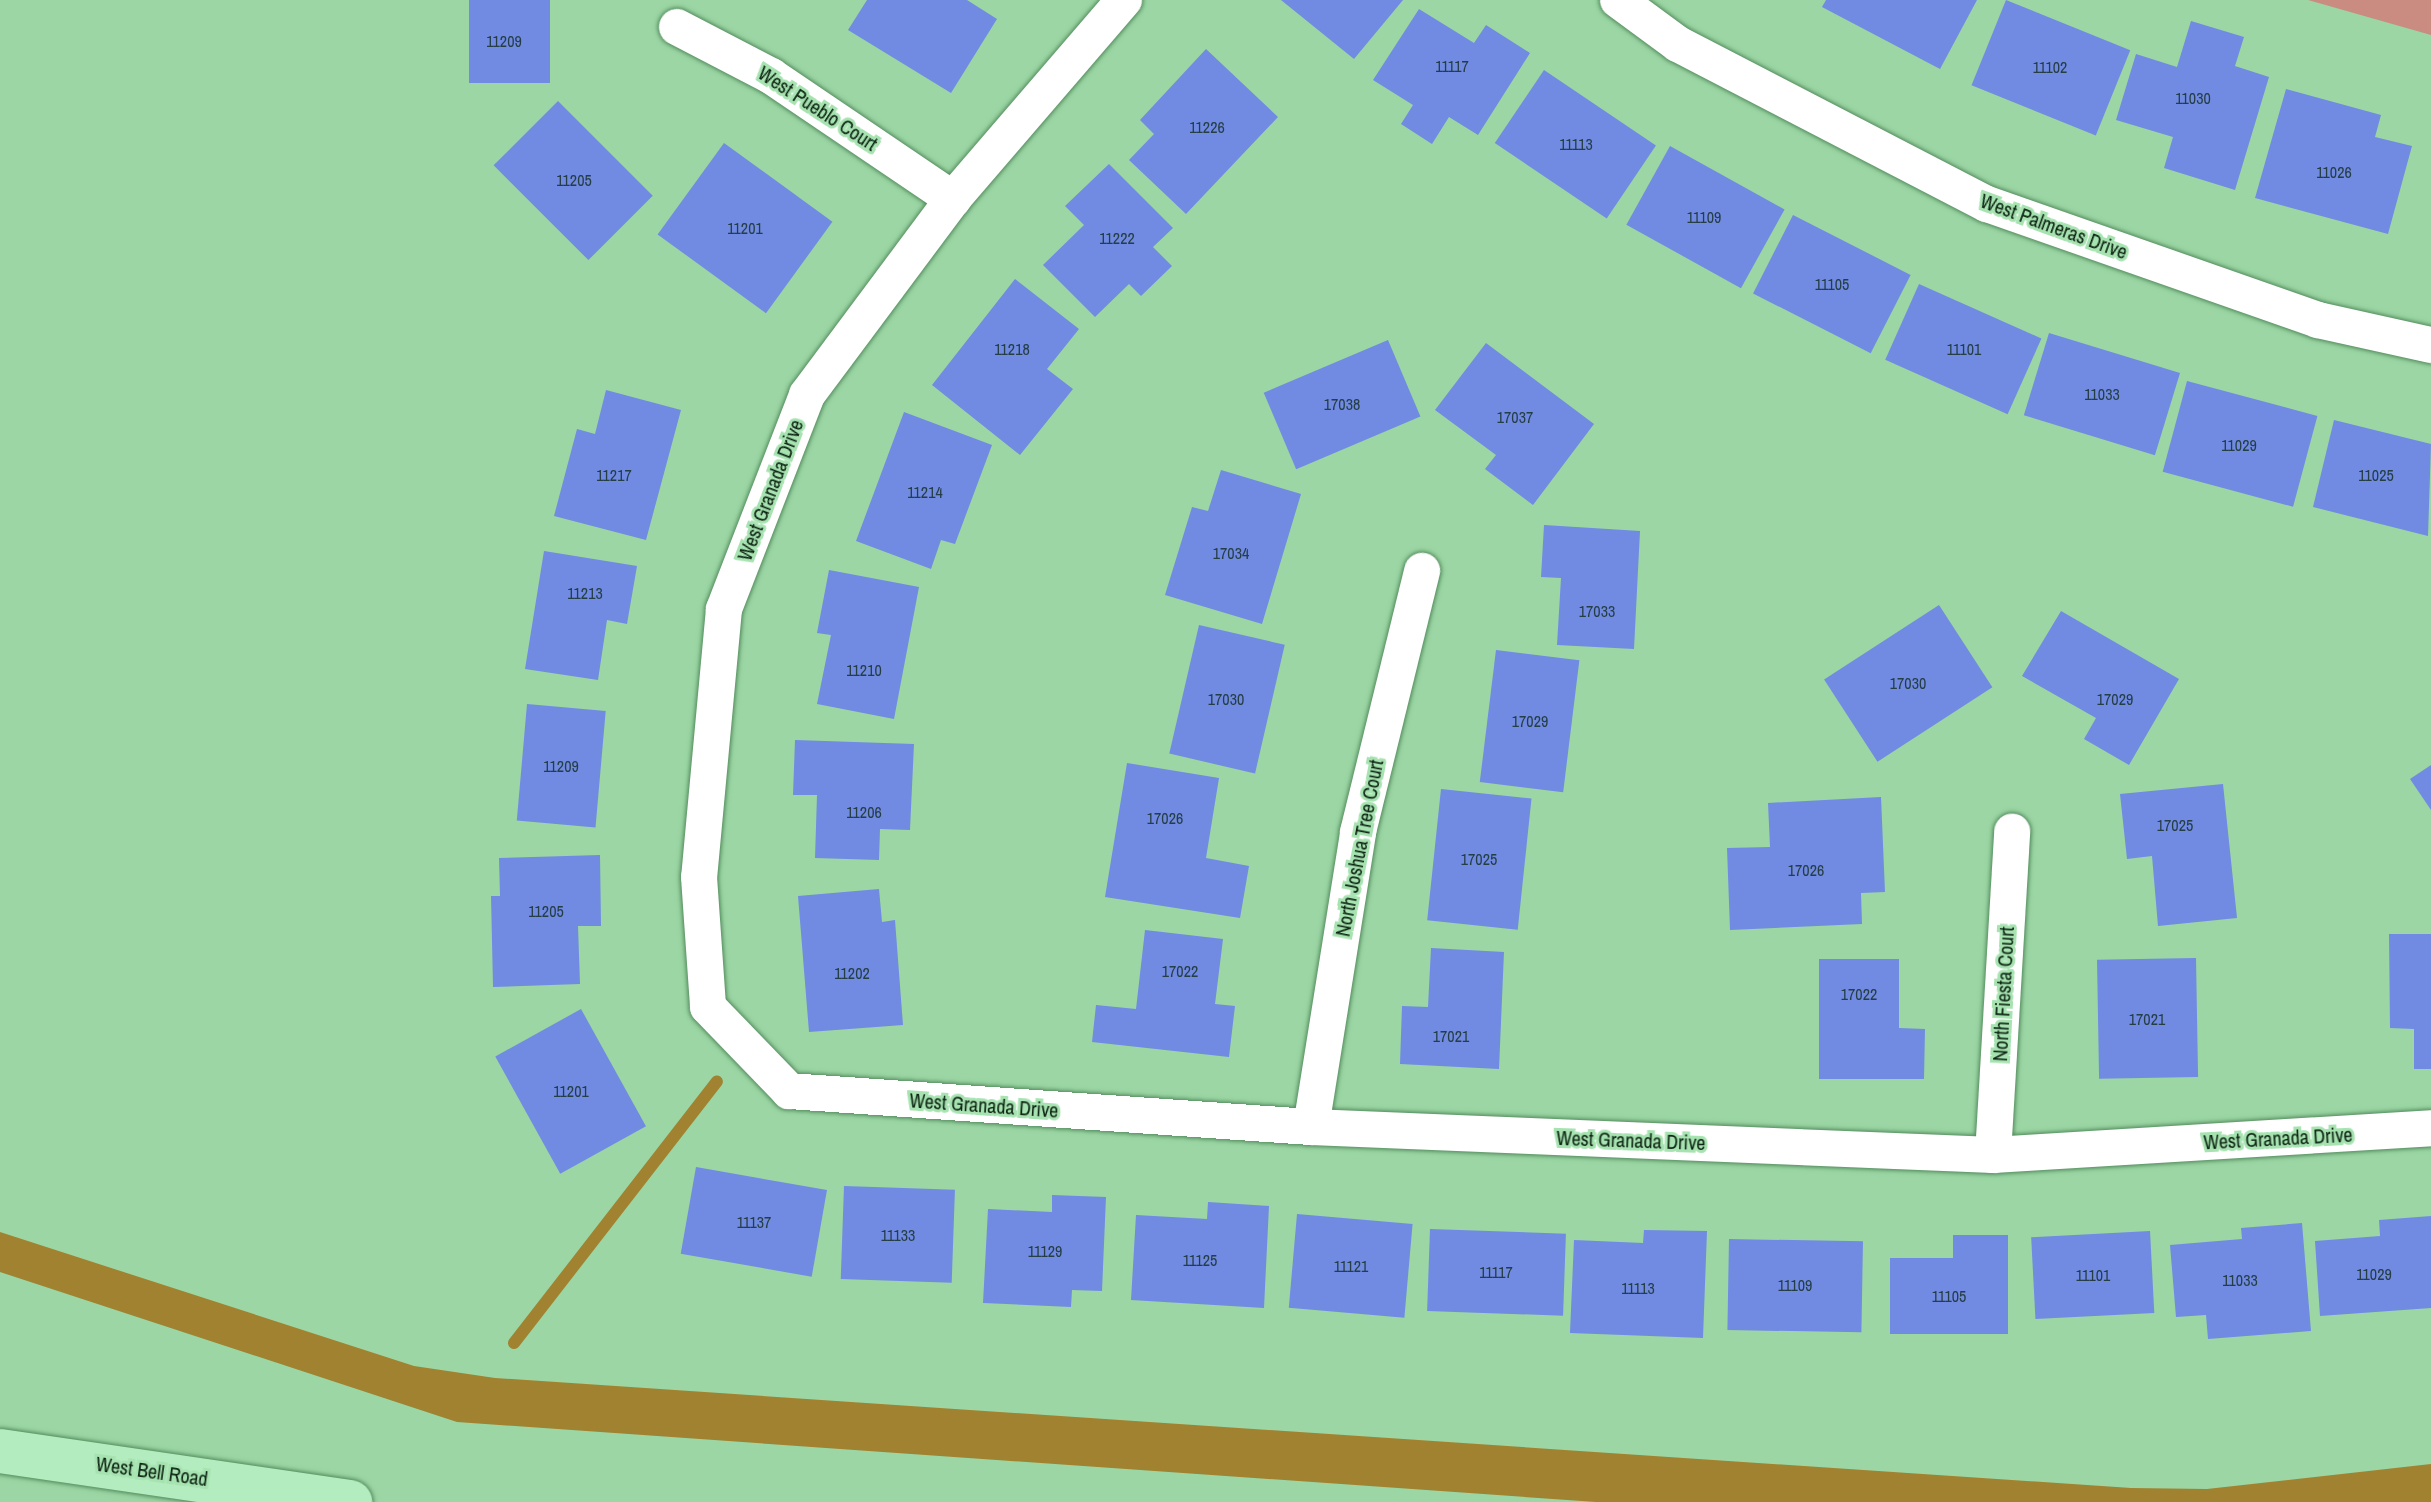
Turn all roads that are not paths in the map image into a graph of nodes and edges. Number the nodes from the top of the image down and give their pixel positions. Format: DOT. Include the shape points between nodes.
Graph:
graph roads {
  1 [pos="1124,0"];
  2 [pos="1618,0"];
  3 [pos="677,27"];
  4 [pos="953,199"];
  5 [pos="2431,345"];
  6 [pos="1422,571"];
  7 [pos="2012,832"];
  8 [pos="1311,1127"];
  9 [pos="2431,1128"];
  10 [pos="1993,1155"];
  11 [pos="0,1451"];
  12 [pos="350,1502"];
  1 -- 4 [label="street, West Granada Drive"];
  2 -- 5 [label="street, West Palmeras Drive" via="1678,44 1987,204 2318,320"];
  3 -- 4 [label="street, West Pueblo Court" via="771,76"];
  4 -- 8 [label="street, West Granada Drive" via="807,395 724,609 699,877 708,1007 789,1091"];
  6 -- 8 [label="street, North Joshua Tree Court" via="1358,832"];
  7 -- 10 [label="street, North Fiesta Court"];
  8 -- 10 [label="street, West Granada Drive"];
  9 -- 10 [label="street, West Granada Drive"];
  11 -- 12 [label="main road, West Bell Road"];
}
